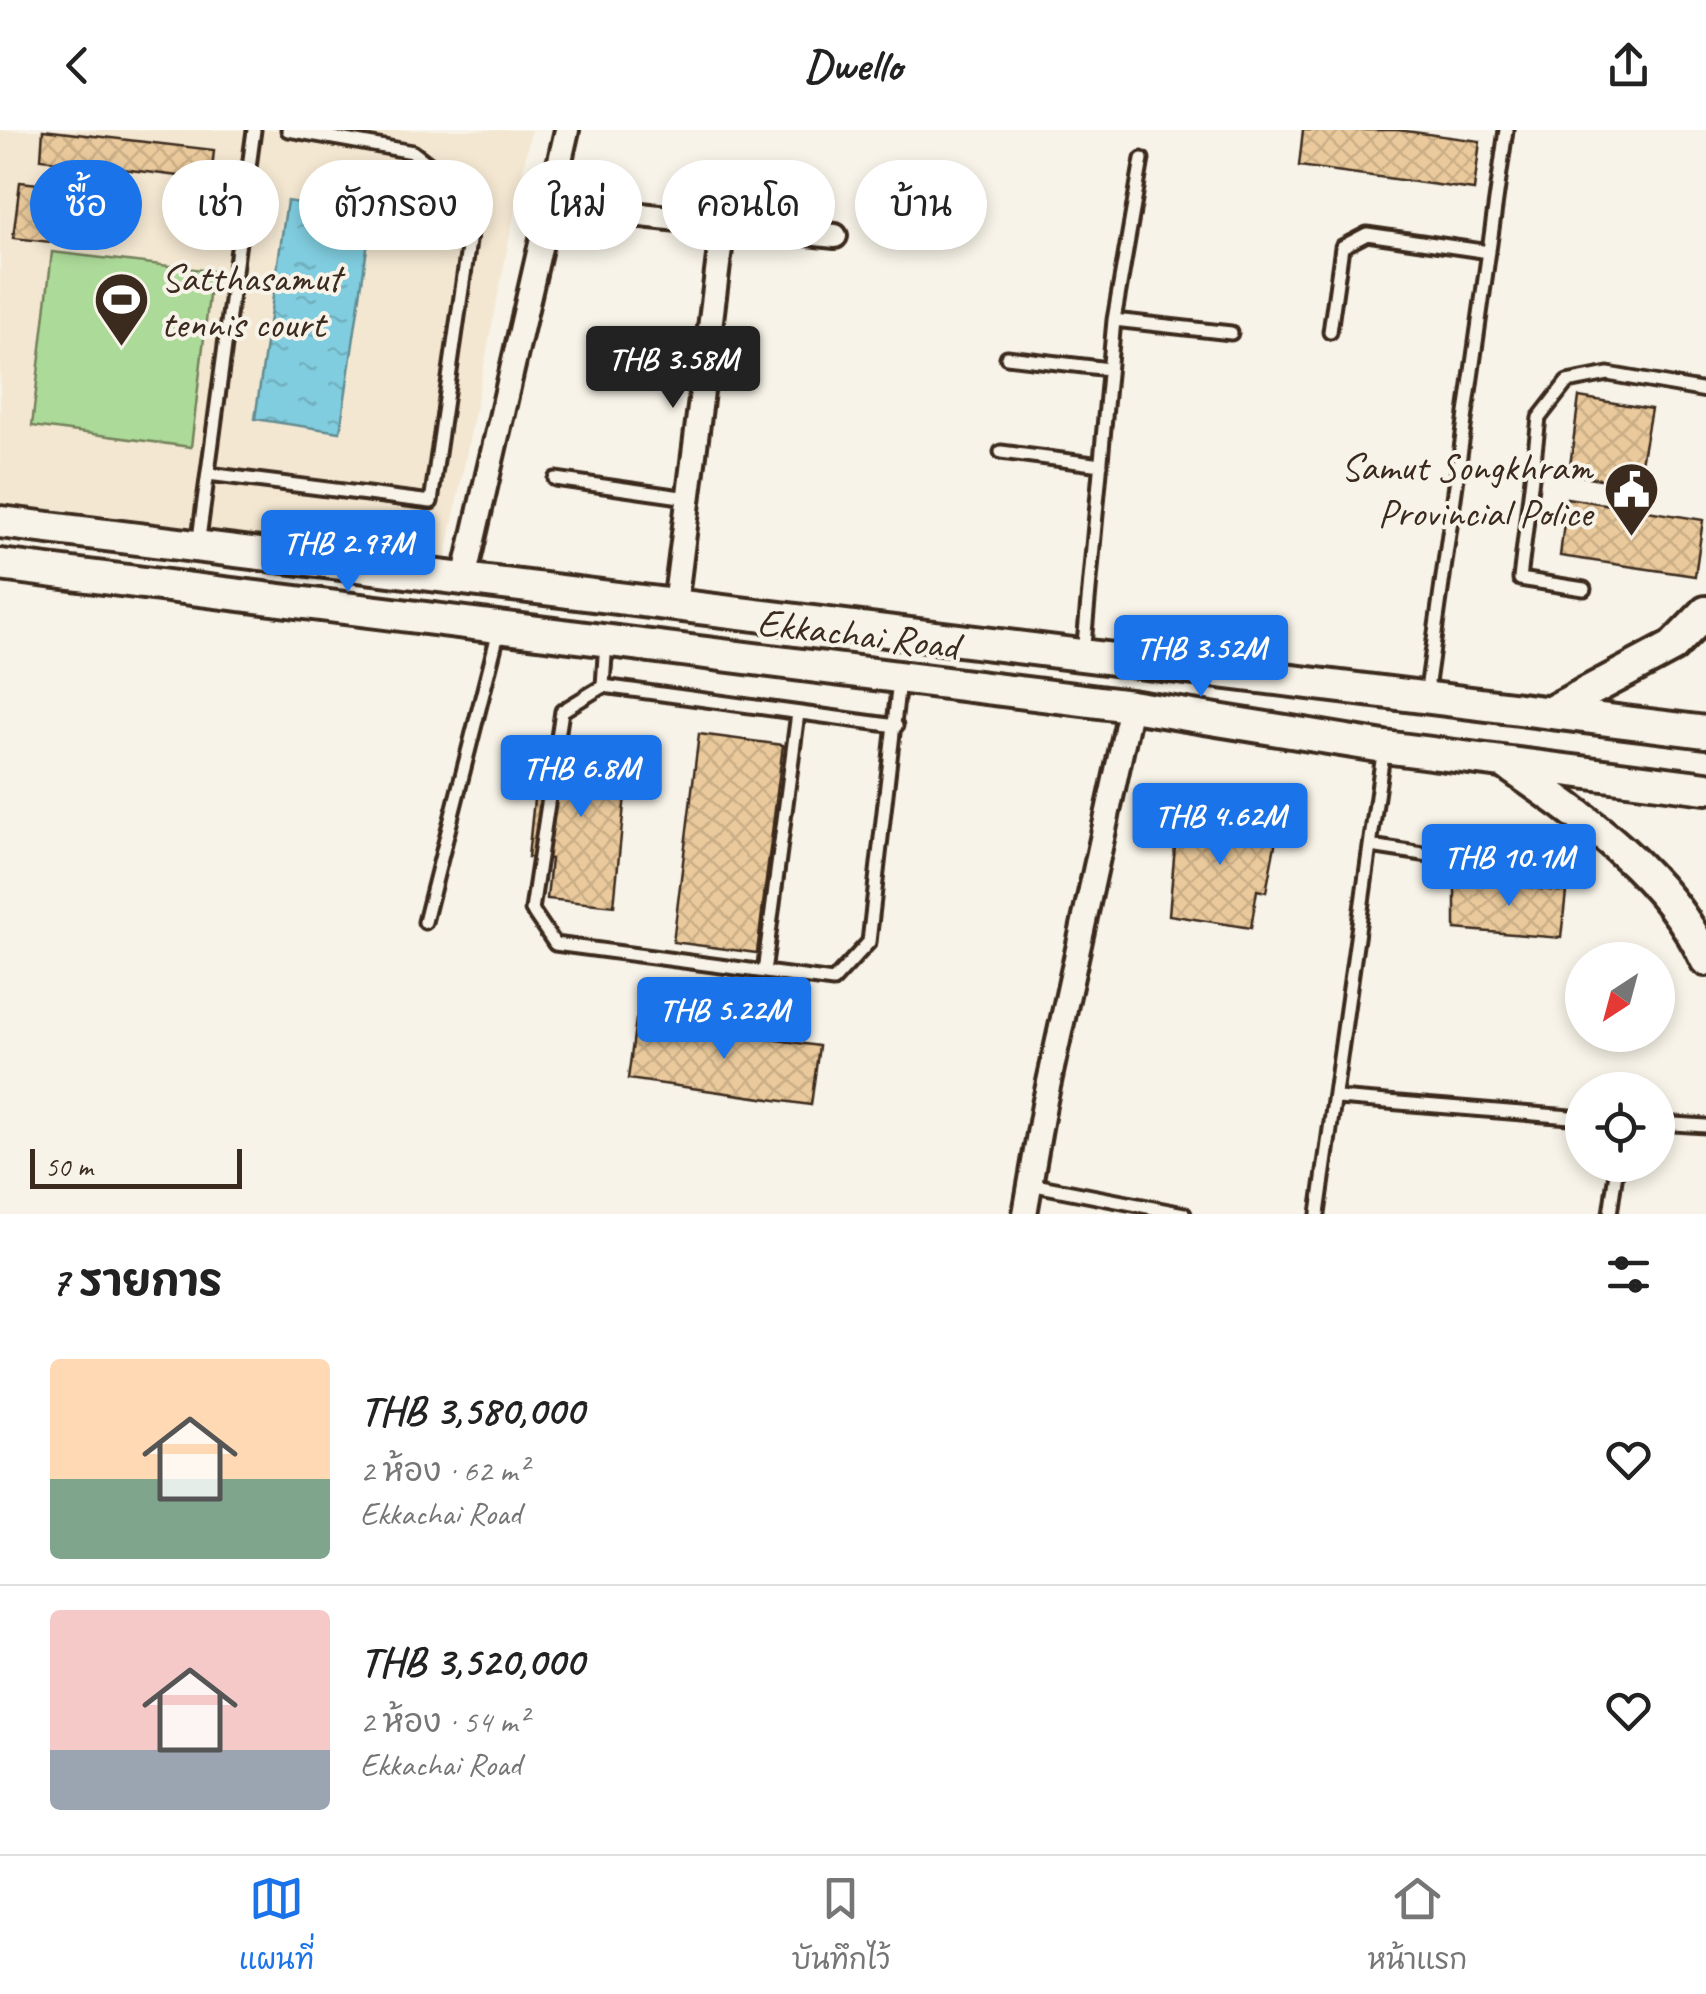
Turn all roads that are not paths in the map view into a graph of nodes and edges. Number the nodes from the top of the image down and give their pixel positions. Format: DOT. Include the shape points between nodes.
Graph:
graph roads {
  1 [pos="254,130"];
  2 [pos="288,130"];
  3 [pos="566,130"];
  4 [pos="1506,130"];
  5 [pos="1142,159"];
  6 [pos="720,250"];
  7 [pos="1489,252"];
  8 [pos="1114,320"];
  9 [pos="1330,332"];
  10 [pos="1231,333"];
  11 [pos="1007,357"];
  12 [pos="1110,369"];
  13 [pos="1706,391"];
  14 [pos="1002,452"];
  15 [pos="1101,465"];
  16 [pos="208,474"];
  17 [pos="555,479"];
  18 [pos="688,498"];
  19 [pos="0,522"];
  20 [pos="198,546"];
  21 [pos="0,565"];
  22 [pos="464,578"];
  23 [pos="1584,589"];
  24 [pos="689,607"];
  25 [pos="1706,612"];
  26 [pos="500,628"];
  27 [pos="606,641"];
  28 [pos="1084,655"];
  29 [pos="900,677"];
  30 [pos="603,686"];
  31 [pos="1426,697"];
  32 [pos="1131,706"];
  33 [pos="1550,712"];
  34 [pos="798,713"];
  35 [pos="896,726"];
  36 [pos="1706,732"];
  37 [pos="1384,747"];
  38 [pos="1503,762"];
  39 [pos="1706,788"];
  40 [pos="1371,846"];
  41 [pos="1513,868"];
  42 [pos="425,922"];
  43 [pos="1706,960"];
  44 [pos="764,972"];
  45 [pos="1338,1098"];
  46 [pos="1565,1117"];
  47 [pos="1675,1125"];
  48 [pos="1706,1126"];
  49 [pos="1615,1182"];
  50 [pos="1030,1184"];
  51 [pos="1025,1214"];
  52 [pos="1184,1214"];
  53 [pos="1318,1214"];
  54 [pos="1610,1214"];
  1 -- 16 [label="lane"];
  2 -- 16 [label="lane" via="412,152 475,200 431,502"];
  3 -- 22 [label="street"];
  4 -- 7 [label="lane"];
  5 -- 8 [label="lane"];
  6 -- 18 [label="street"];
  7 -- 9 [label="lane" via="1367,234 1352,239 1342,247"];
  7 -- 31 [label="lane"];
  8 -- 10 [label="lane"];
  8 -- 12 [label="lane"];
  11 -- 12 [label="lane"];
  12 -- 15 [label="lane"];
  13 -- 23 [label="lane" via="1608,374 1566,382 1538,418 1520,579"];
  14 -- 15 [label="lane"];
  15 -- 28 [label="lane"];
  16 -- 20 [label="lane"];
  17 -- 18 [label="lane"];
  18 -- 24 [label="street"];
  19 -- 20 [label="main road, Ekkachai Road"];
  20 -- 22 [label="main road, Ekkachai Road"];
  21 -- 26 [label="main road, Ekkachai Road"];
  22 -- 24 [label="main road, Ekkachai Road"];
  24 -- 28 [label="main road, Ekkachai Road"];
  25 -- 33 [label="main road" via="1672,648"];
  26 -- 27 [label="main road, Ekkachai Road"];
  26 -- 42 [label="lane"];
  27 -- 29 [label="main road, Ekkachai Road"];
  27 -- 30 [label="lane"];
  28 -- 31 [label="main road, Ekkachai Road"];
  29 -- 32 [label="main road, Ekkachai Road"];
  29 -- 35 [label="lane"];
  30 -- 34 [label="lane"];
  30 -- 44 [label="lane" via="562,711 532,910 555,944"];
  31 -- 33 [label="main road, Ekkachai Road"];
  32 -- 37 [label="main road, Ekkachai Road"];
  32 -- 50 [label="street"];
  33 -- 36 [label="main road, Ekkachai Road"];
  34 -- 35 [label="lane"];
  34 -- 44 [label="lane"];
  35 -- 44 [label="lane" via="869,942 833,981"];
  37 -- 38 [label="main road, Ekkachai Road"];
  37 -- 40 [label="lane"];
  38 -- 39 [label="main road, Ekkachai Road"];
  38 -- 43 [label="main road" via="1638,866 1690,923"];
  40 -- 41 [label="lane"];
  40 -- 45 [label="lane"];
  45 -- 46 [label="lane"];
  45 -- 53 [label="lane"];
  47 -- 48 [label="lane"];
  49 -- 54 [label="lane"];
  50 -- 51 [label="street"];
  50 -- 52 [label="lane"];
}
